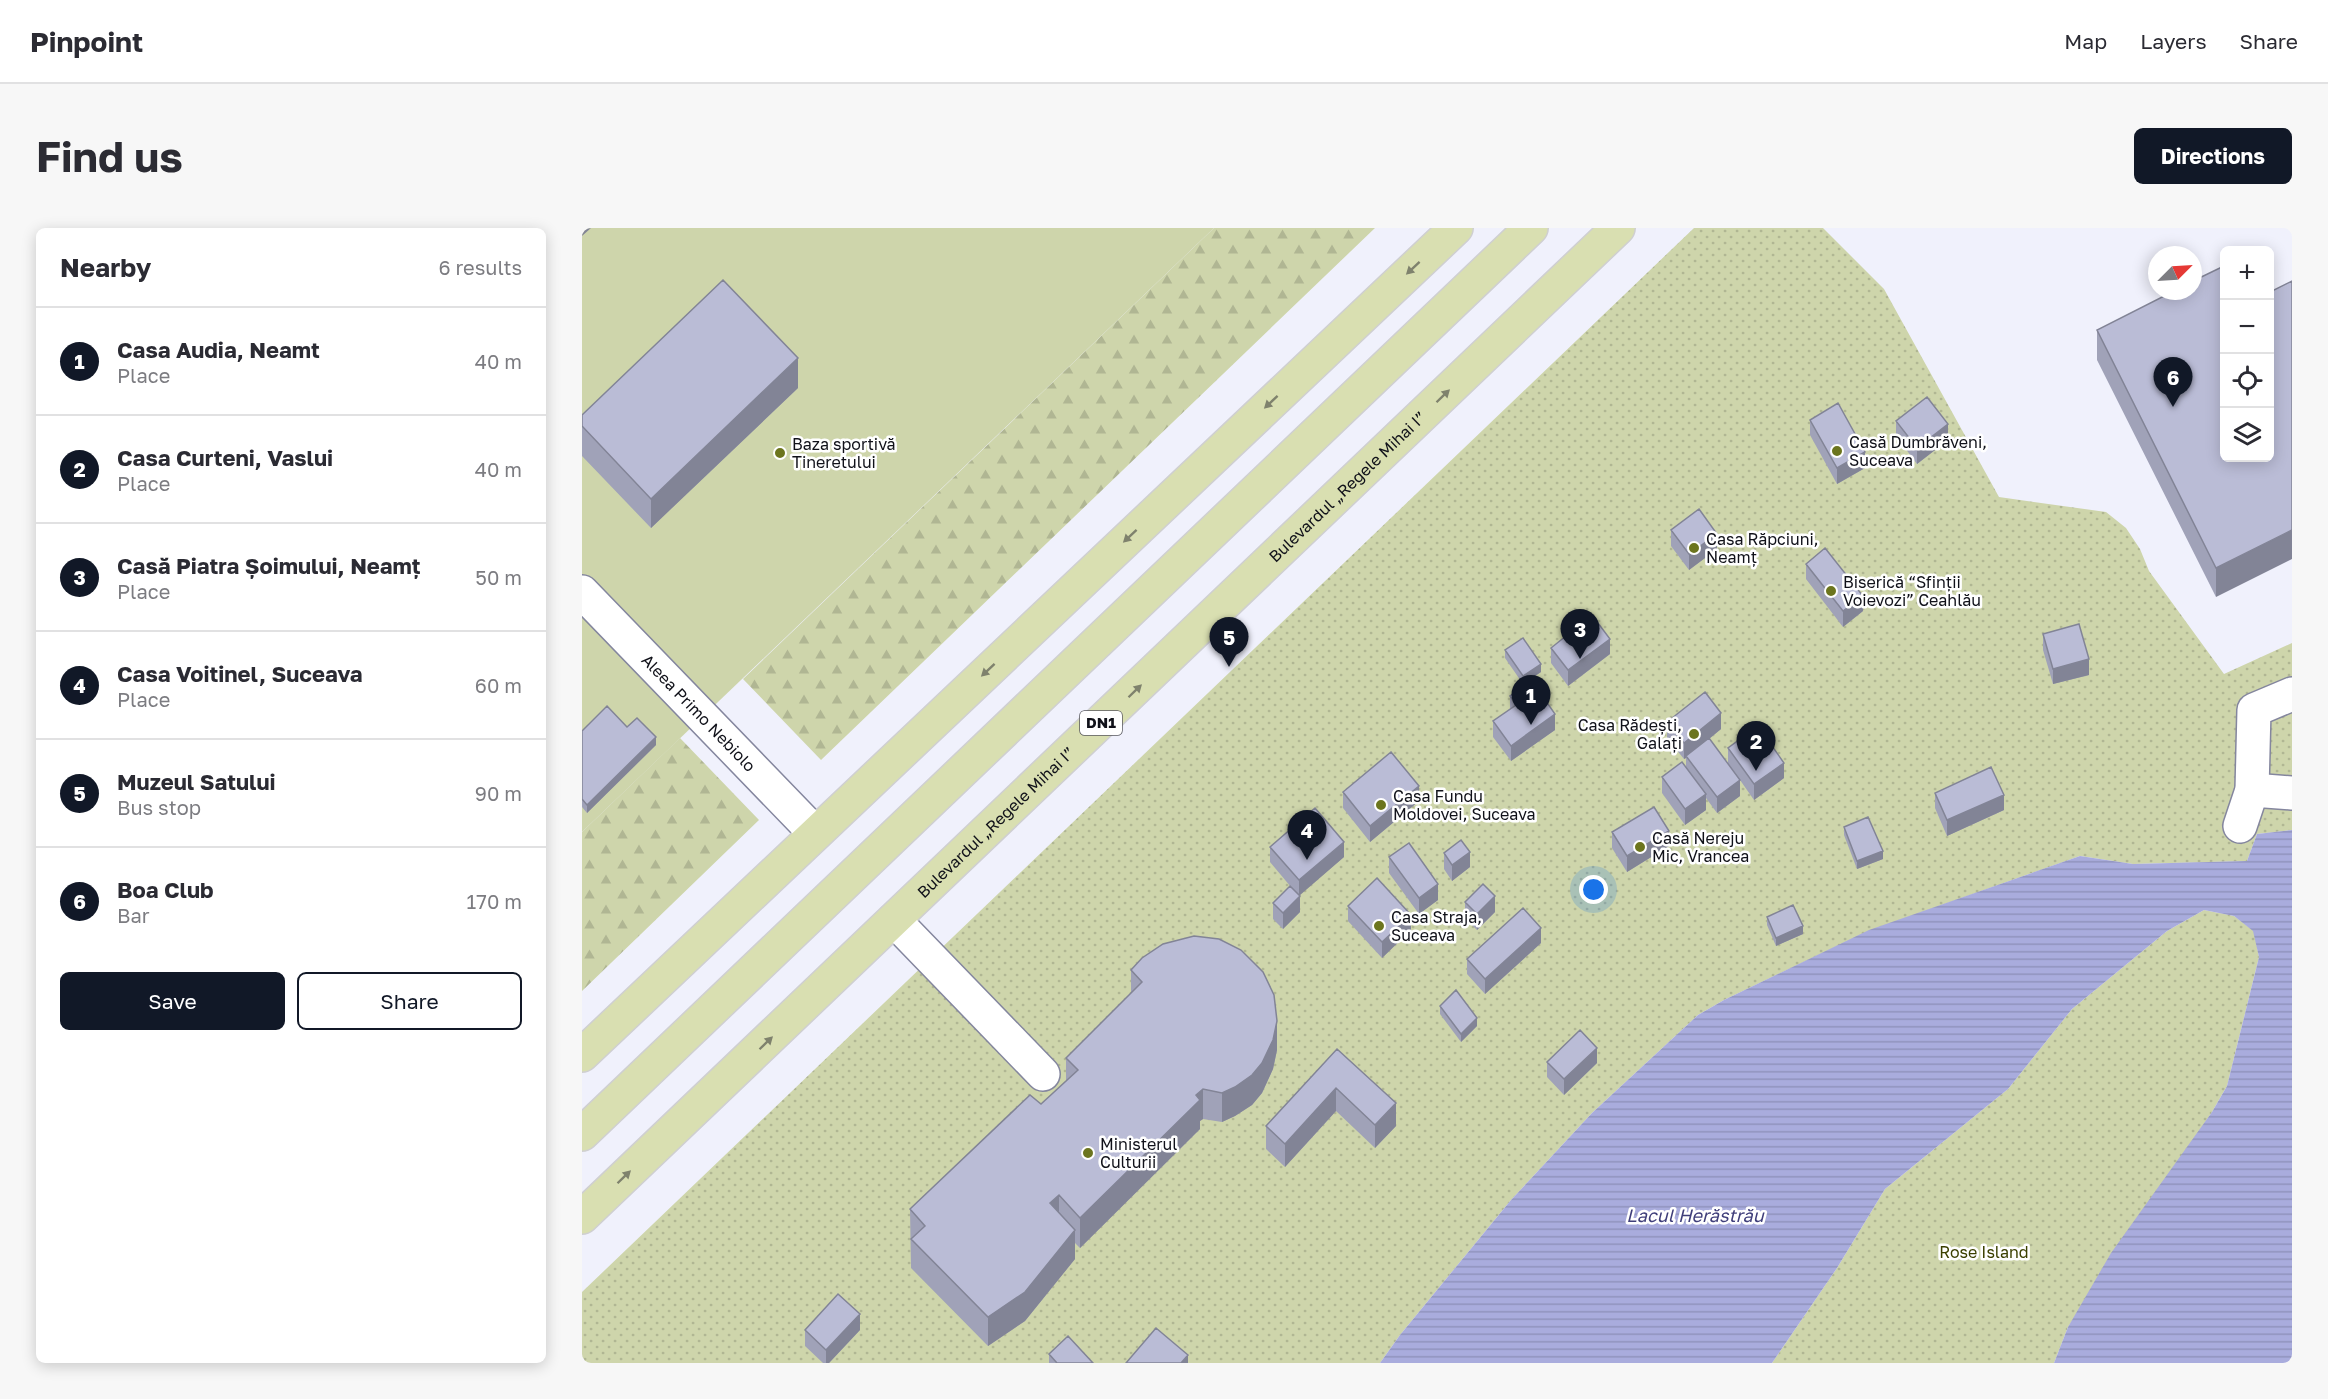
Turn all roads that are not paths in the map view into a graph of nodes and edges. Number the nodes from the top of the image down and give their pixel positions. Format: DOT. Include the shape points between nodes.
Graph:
graph roads {
  1 [pos="1456,228"];
  2 [pos="1531,228"];
  3 [pos="1618,228"];
  4 [pos="582,592"];
  5 [pos="2292,694"];
  6 [pos="2252,790"];
  7 [pos="2292,794"];
  8 [pos="2240,826"];
  9 [pos="814,833"];
  10 [pos="894,920"];
  11 [pos="582,1055"];
  12 [pos="1043,1074"];
  13 [pos="582,1134"];
  14 [pos="582,1217"];
  1 -- 9 [label="main road, one-way"];
  2 -- 13 [label="main road"];
  10 -- 3 [label="main road, Bulevardul „Regele Mihai I” / DN1, one-way"];
  4 -- 9 [label="street, Aleea Primo Nebiolo"];
  5 -- 6 [label="street" via="2254,710"];
  6 -- 7 [label="street"];
  6 -- 8 [label="street"];
  9 -- 11 [label="main road"];
  10 -- 12 [label="street"];
  14 -- 10 [label="main road, Bulevardul „Regele Mihai I” / DN1, one-way"];
}
